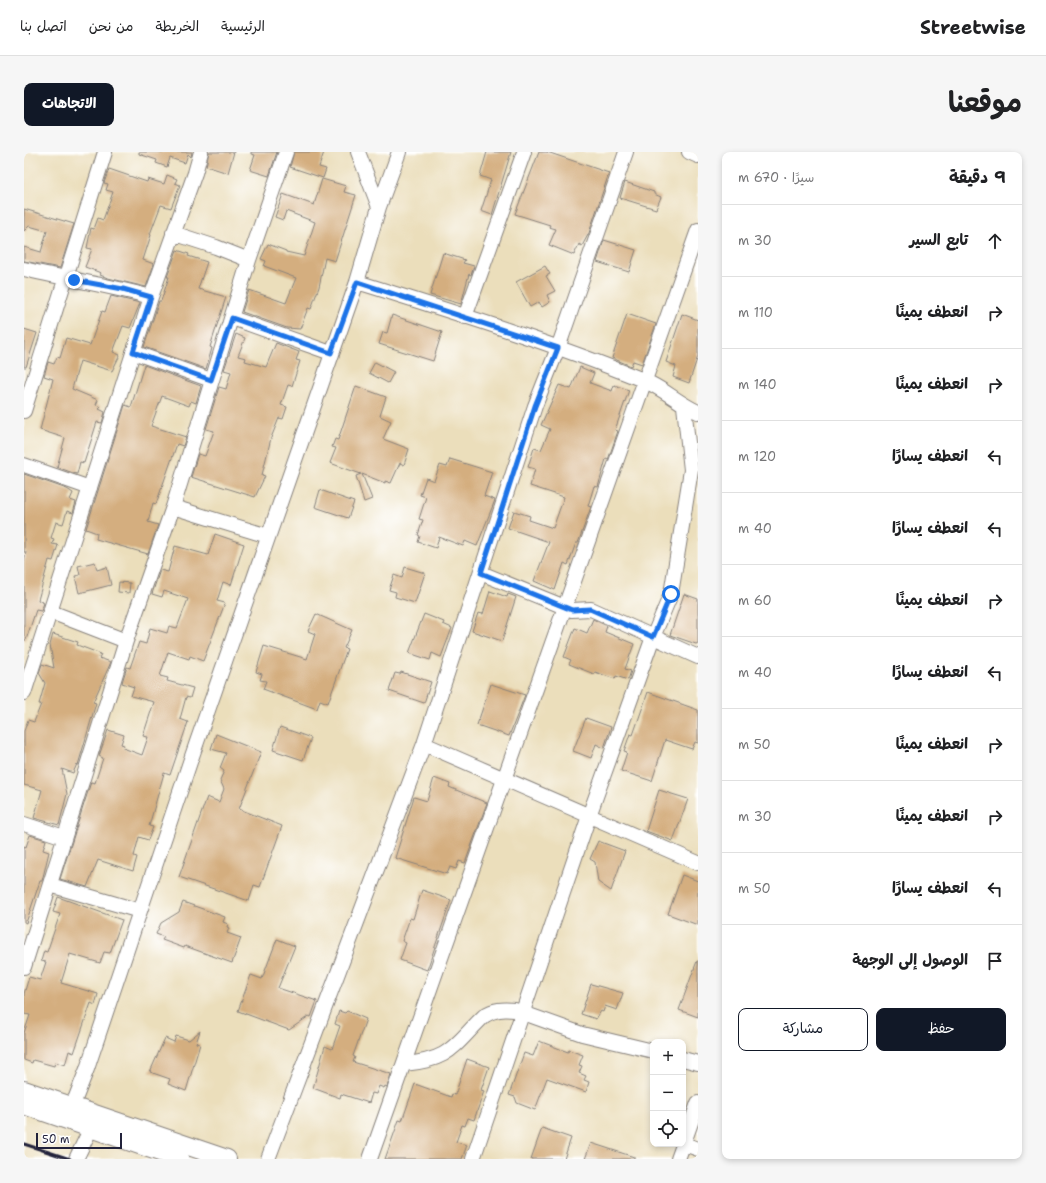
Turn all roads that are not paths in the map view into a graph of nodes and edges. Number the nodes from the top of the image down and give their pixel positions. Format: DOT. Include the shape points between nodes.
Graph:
graph roads {
  1 [pos="105,152"];
  2 [pos="201,152"];
  3 [pos="286,152"];
  4 [pos="358,152"];
  5 [pos="400,152"];
  6 [pos="524,152"];
  7 [pos="626,152"];
  8 [pos="689,152"];
  9 [pos="698,156"];
  10 [pos="379,207"];
  11 [pos="698,230"];
  12 [pos="173,233"];
  13 [pos="249,260"];
  14 [pos="24,269"];
  15 [pos="64,278"];
  16 [pos="357,282"];
  17 [pos="151,297"];
  18 [pos="466,317"];
  19 [pos="232,318"];
  20 [pos="558,348"];
  21 [pos="133,352"];
  22 [pos="331,353"];
  23 [pos="211,380"];
  24 [pos="645,380"];
  25 [pos="684,406"];
  26 [pos="24,411"];
  27 [pos="698,412"];
  28 [pos="24,465"];
  29 [pos="90,488"];
  30 [pos="173,507"];
  31 [pos="268,536"];
  32 [pos="481,573"];
  33 [pos="565,607"];
  34 [pos="51,612"];
  35 [pos="653,637"];
  36 [pos="126,641"];
  37 [pos="698,657"];
  38 [pos="24,693"];
  39 [pos="424,744"];
  40 [pos="504,779"];
  41 [pos="589,816"];
  42 [pos="24,824"];
  43 [pos="64,838"];
  44 [pos="698,862"];
  45 [pos="50,884"];
  46 [pos="140,911"];
  47 [pos="24,967"];
  48 [pos="522,1012"];
  49 [pos="650,1050"];
  50 [pos="686,1060"];
  51 [pos="698,1063"];
  52 [pos="404,1064"];
  53 [pos="24,1090"];
  54 [pos="698,1103"];
  55 [pos="24,1105"];
  56 [pos="72,1107"];
  57 [pos="91,1128"];
  58 [pos="686,1138"];
  59 [pos="686,1145"];
  60 [pos="683,1147"];
  61 [pos="698,1149"];
  62 [pos="76,1159"];
  63 [pos="180,1159"];
  64 [pos="228,1159"];
  65 [pos="268,1159"];
  66 [pos="370,1159"];
  67 [pos="473,1159"];
  68 [pos="678,1159"];
  1 -- 15 [label="street"];
  2 -- 12 [label="street" via="196,173"];
  3 -- 13 [label="street"];
  4 -- 10 [label="street"];
  5 -- 10 [label="street"];
  6 -- 18 [label="street"];
  7 -- 20 [label="street"];
  8 -- 9 [label="street"];
  10 -- 16 [label="street"];
  11 -- 24 [label="street"];
  12 -- 13 [label="street"];
  12 -- 17 [label="street"];
  13 -- 19 [label="street"];
  14 -- 15 [label="street"];
  15 -- 17 [label="street"];
  15 -- 26 [label="street"];
  16 -- 18 [label="street"];
  16 -- 22 [label="street"];
  17 -- 21 [label="street"];
  18 -- 20 [label="street"];
  19 -- 22 [label="street"];
  19 -- 23 [label="street"];
  20 -- 24 [label="street"];
  20 -- 32 [label="street" via="535,406"];
  21 -- 23 [label="street"];
  21 -- 29 [label="street"];
  22 -- 31 [label="street"];
  23 -- 30 [label="street"];
  24 -- 25 [label="street"];
  24 -- 33 [label="street"];
  25 -- 27 [label="street"];
  25 -- 35 [label="street" via="690,470 671,594"];
  28 -- 29 [label="street"];
  29 -- 34 [label="street"];
  30 -- 31 [label="street"];
  30 -- 36 [label="street"];
  31 -- 46 [label="street"];
  32 -- 33 [label="street"];
  32 -- 39 [label="street"];
  33 -- 35 [label="street" via="572,610 590,609"];
  33 -- 40 [label="street"];
  34 -- 36 [label="street"];
  34 -- 38 [label="street"];
  35 -- 37 [label="street"];
  35 -- 41 [label="street"];
  36 -- 43 [label="street"];
  39 -- 40 [label="street"];
  39 -- 65 [label="street"];
  40 -- 41 [label="street"];
  40 -- 52 [label="street"];
  41 -- 44 [label="street"];
  41 -- 48 [label="street"];
  42 -- 43 [label="street"];
  43 -- 45 [label="street"];
  45 -- 46 [label="street"];
  45 -- 47 [label="street"];
  46 -- 56 [label="street"];
  48 -- 49 [label="street" via="582,1034"];
  48 -- 52 [label="street" via="504,1009 492,1011 446,1054 427,1061"];
  48 -- 67 [label="street"];
  50 -- 51 [label="street"];
  52 -- 66 [label="street"];
  53 -- 56 [label="main road"];
  54 -- 58 [label="street"];
  55 -- 57 [label="main road"];
  56 -- 64 [label="main road"];
  57 -- 62 [label="street"];
  57 -- 63 [label="main road"];
  59 -- 61 [label="street"];
  60 -- 68 [label="street"];
}
